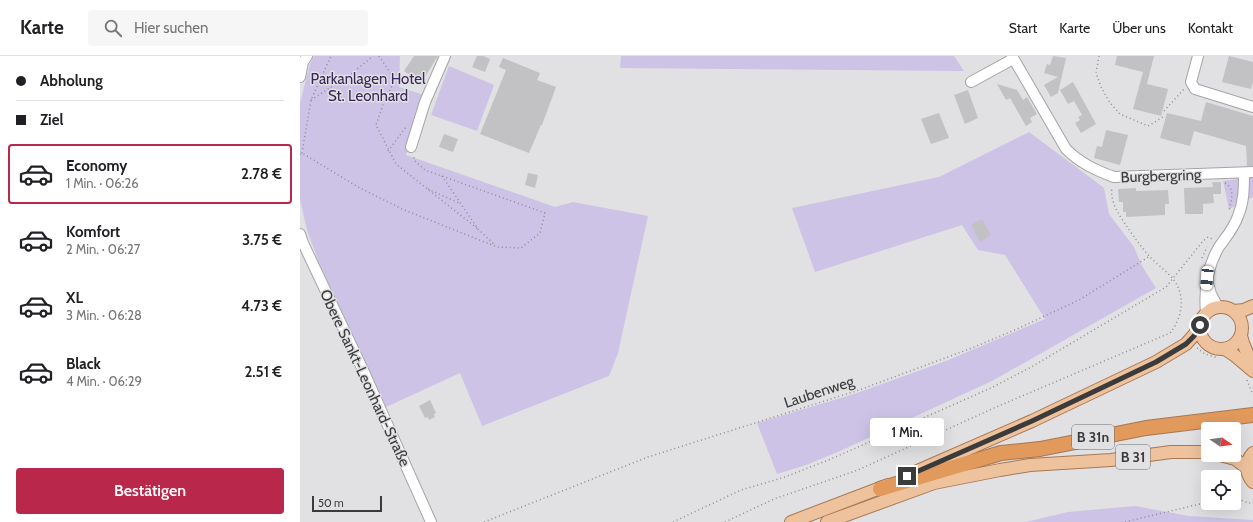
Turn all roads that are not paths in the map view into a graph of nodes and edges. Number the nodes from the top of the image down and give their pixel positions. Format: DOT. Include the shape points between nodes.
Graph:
graph roads {
  1 [pos="444,56"];
  2 [pos="1198,56"];
  3 [pos="1013,57"];
  4 [pos="304,60"];
  5 [pos="300,77"];
  6 [pos="971,82"];
  7 [pos="1253,107"];
  8 [pos="412,147"];
  9 [pos="1248,173"];
  10 [pos="300,234"];
  11 [pos="1207,278"];
  12 [pos="1253,306"];
  13 [pos="1218,307"];
  14 [pos="1234,311"];
  15 [pos="1253,312"];
  16 [pos="1206,313"];
  17 [pos="1200,325"];
  18 [pos="1242,330"];
  19 [pos="1225,350"];
  20 [pos="1253,367"];
  21 [pos="1253,371"];
  22 [pos="1253,415"];
  23 [pos="1040,449"];
  24 [pos="1201,452"];
  25 [pos="1253,452"];
  26 [pos="1238,462"];
  27 [pos="1247,468"];
  28 [pos="1253,482"];
  29 [pos="934,483"];
  30 [pos="880,489"];
  31 [pos="431,522"];
  32 [pos="791,522"];
  33 [pos="827,522"];
  1 -- 8 [label="street" via="425,102"];
  2 -- 7 [label="street" via="1191,82 1195,89"];
  3 -- 6 [label="street"];
  3 -- 9 [label="street, Burgbergring" via="1066,149 1085,165 1114,178"];
  4 -- 5 [label="street"];
  9 -- 11 [label="street" via="1238,217 1216,252"];
  10 -- 31 [label="street, Obere Sankt-Leonhard-Straße"];
  11 -- 13 [label="street"];
  11 -- 16 [label="street"];
  12 -- 14 [label="main road"];
  13 -- 14 [label="main road"];
  13 -- 16 [label="main road"];
  14 -- 18 [label="main road" via="1241,320"];
  15 -- 18 [label="main road"];
  16 -- 17 [label="main road"];
  17 -- 19 [label="main road" via="1200,335 1206,344 1215,349"];
  17 -- 30 [label="main road" via="1186,344 1156,362"];
  18 -- 19 [label="main road" via="1235,345"];
  18 -- 20 [label="main road" via="1243,343"];
  19 -- 21 [label="main road"];
  22 -- 23 [label="highway, B 31n" via="1146,428"];
  23 -- 29 [label="highway, B 31n"];
  23 -- 30 [label="highway, B 31n" via="1001,453"];
  24 -- 29 [label="main road, B 31" via="1171,452 1086,463 1030,465"];
  25 -- 27 [label="main road"];
  26 -- 27 [label="main road"];
  27 -- 28 [label="main road" via="1249,478"];
  29 -- 33 [label="main road, B 31"];
  30 -- 32 [label="main road"];
}
